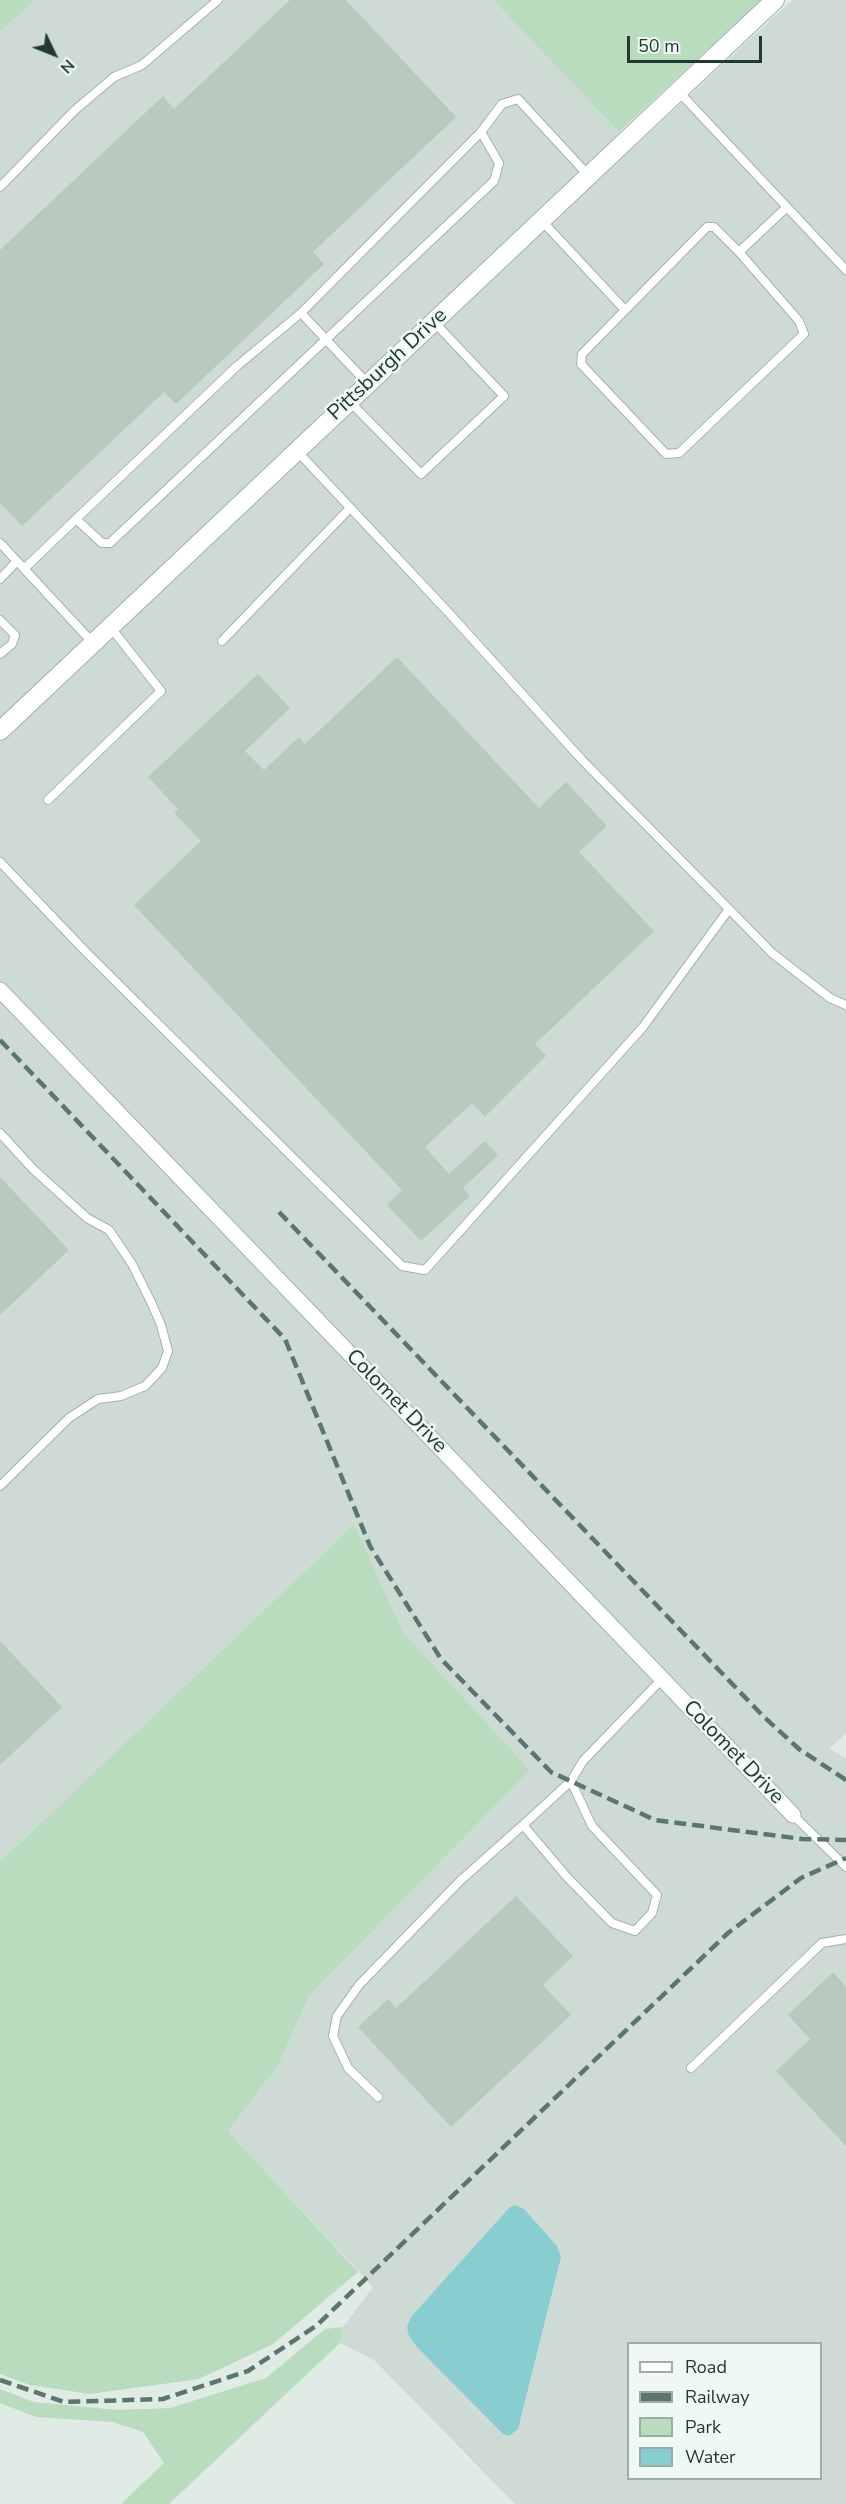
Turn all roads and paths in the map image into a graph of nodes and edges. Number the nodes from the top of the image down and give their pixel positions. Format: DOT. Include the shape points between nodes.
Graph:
graph roads {
  1 [pos="218,0"];
  2 [pos="775,0"];
  3 [pos="679,92"];
  4 [pos="481,132"];
  5 [pos="589,176"];
  6 [pos="0,187"];
  7 [pos="787,207"];
  8 [pos="542,220"];
  9 [pos="739,252"];
  10 [pos="846,270"];
  11 [pos="625,310"];
  12 [pos="301,313"];
  13 [pos="434,322"];
  14 [pos="328,340"];
  15 [pos="368,384"];
  16 [pos="350,401"];
  17 [pos="297,452"];
  18 [pos="350,508"];
  19 [pos="76,519"];
  20 [pos="0,543"];
  21 [pos="17,561"];
  22 [pos="24,569"];
  23 [pos="0,579"];
  24 [pos="0,620"];
  25 [pos="110,627"];
  26 [pos="222,640"];
  27 [pos="93,643"];
  28 [pos="0,654"];
  29 [pos="0,731"];
  30 [pos="48,800"];
  31 [pos="0,861"];
  32 [pos="729,909"];
  33 [pos="0,990"];
  34 [pos="845,1003"];
  35 [pos="0,1133"];
  36 [pos="0,1486"];
  37 [pos="662,1679"];
  38 [pos="571,1781"];
  39 [pos="793,1815"];
  40 [pos="523,1825"];
  41 [pos="846,1867"];
  42 [pos="846,1939"];
  43 [pos="691,2068"];
  44 [pos="378,2097"];
  1 -- 6 [label="lane" via="142,64 114,77 75,110"];
  2 -- 3 [label="street, Pittsburgh Drive"];
  3 -- 5 [label="street, Pittsburgh Drive"];
  3 -- 7 [label="lane"];
  4 -- 5 [label="lane" via="502,104 518,99"];
  4 -- 12 [label="lane"];
  4 -- 14 [label="lane" via="499,164 494,181"];
  5 -- 8 [label="street, Pittsburgh Drive"];
  7 -- 9 [label="lane"];
  7 -- 10 [label="lane"];
  8 -- 11 [label="lane"];
  8 -- 13 [label="street, Pittsburgh Drive"];
  9 -- 11 [label="lane" via="714,227 707,227"];
  9 -- 11 [label="lane" via="799,321 804,334 679,453 666,454 581,364 582,354"];
  12 -- 14 [label="lane"];
  12 -- 19 [label="lane" via="237,366"];
  13 -- 15 [label="street, Pittsburgh Drive"];
  13 -- 16 [label="lane" via="504,396 496,404 421,474"];
  14 -- 15 [label="lane"];
  14 -- 19 [label="lane" via="110,543 102,543"];
  15 -- 16 [label="street, Pittsburgh Drive"];
  16 -- 17 [label="street, Pittsburgh Drive"];
  17 -- 18 [label="lane"];
  17 -- 25 [label="street, Pittsburgh Drive"];
  18 -- 26 [label="lane"];
  18 -- 32 [label="lane" via="583,761"];
  19 -- 22 [label="lane"];
  20 -- 21 [label="lane"];
  21 -- 22 [label="lane"];
  21 -- 23 [label="lane"];
  22 -- 27 [label="lane"];
  24 -- 28 [label="lane" via="15,635 12,644"];
  25 -- 27 [label="street, Pittsburgh Drive"];
  25 -- 30 [label="lane" via="161,691"];
  27 -- 29 [label="street, Pittsburgh Drive"];
  31 -- 32 [label="lane" via="86,952 402,1266 425,1270 643,1027"];
  32 -- 34 [label="lane" via="772,953 830,998"];
  33 -- 37 [label="street, Colomet Drive"];
  35 -- 36 [label="lane" via="87,1218 109,1230 151,1302 168,1351 162,1368 145,1386 121,1396 98,1399 69,1418"];
  37 -- 38 [label="lane" via="583,1761"];
  37 -- 39 [label="street, Colomet Drive"];
  38 -- 40 [label="lane"];
  38 -- 40 [label="lane" via="592,1826 657,1895 652,1913 634,1931 612,1923"];
  39 -- 41 [label="lane"];
  40 -- 44 [label="lane" via="461,1880 359,1986 337,2016 333,2036 348,2068"];
  42 -- 43 [label="lane" via="822,1943"];
}
